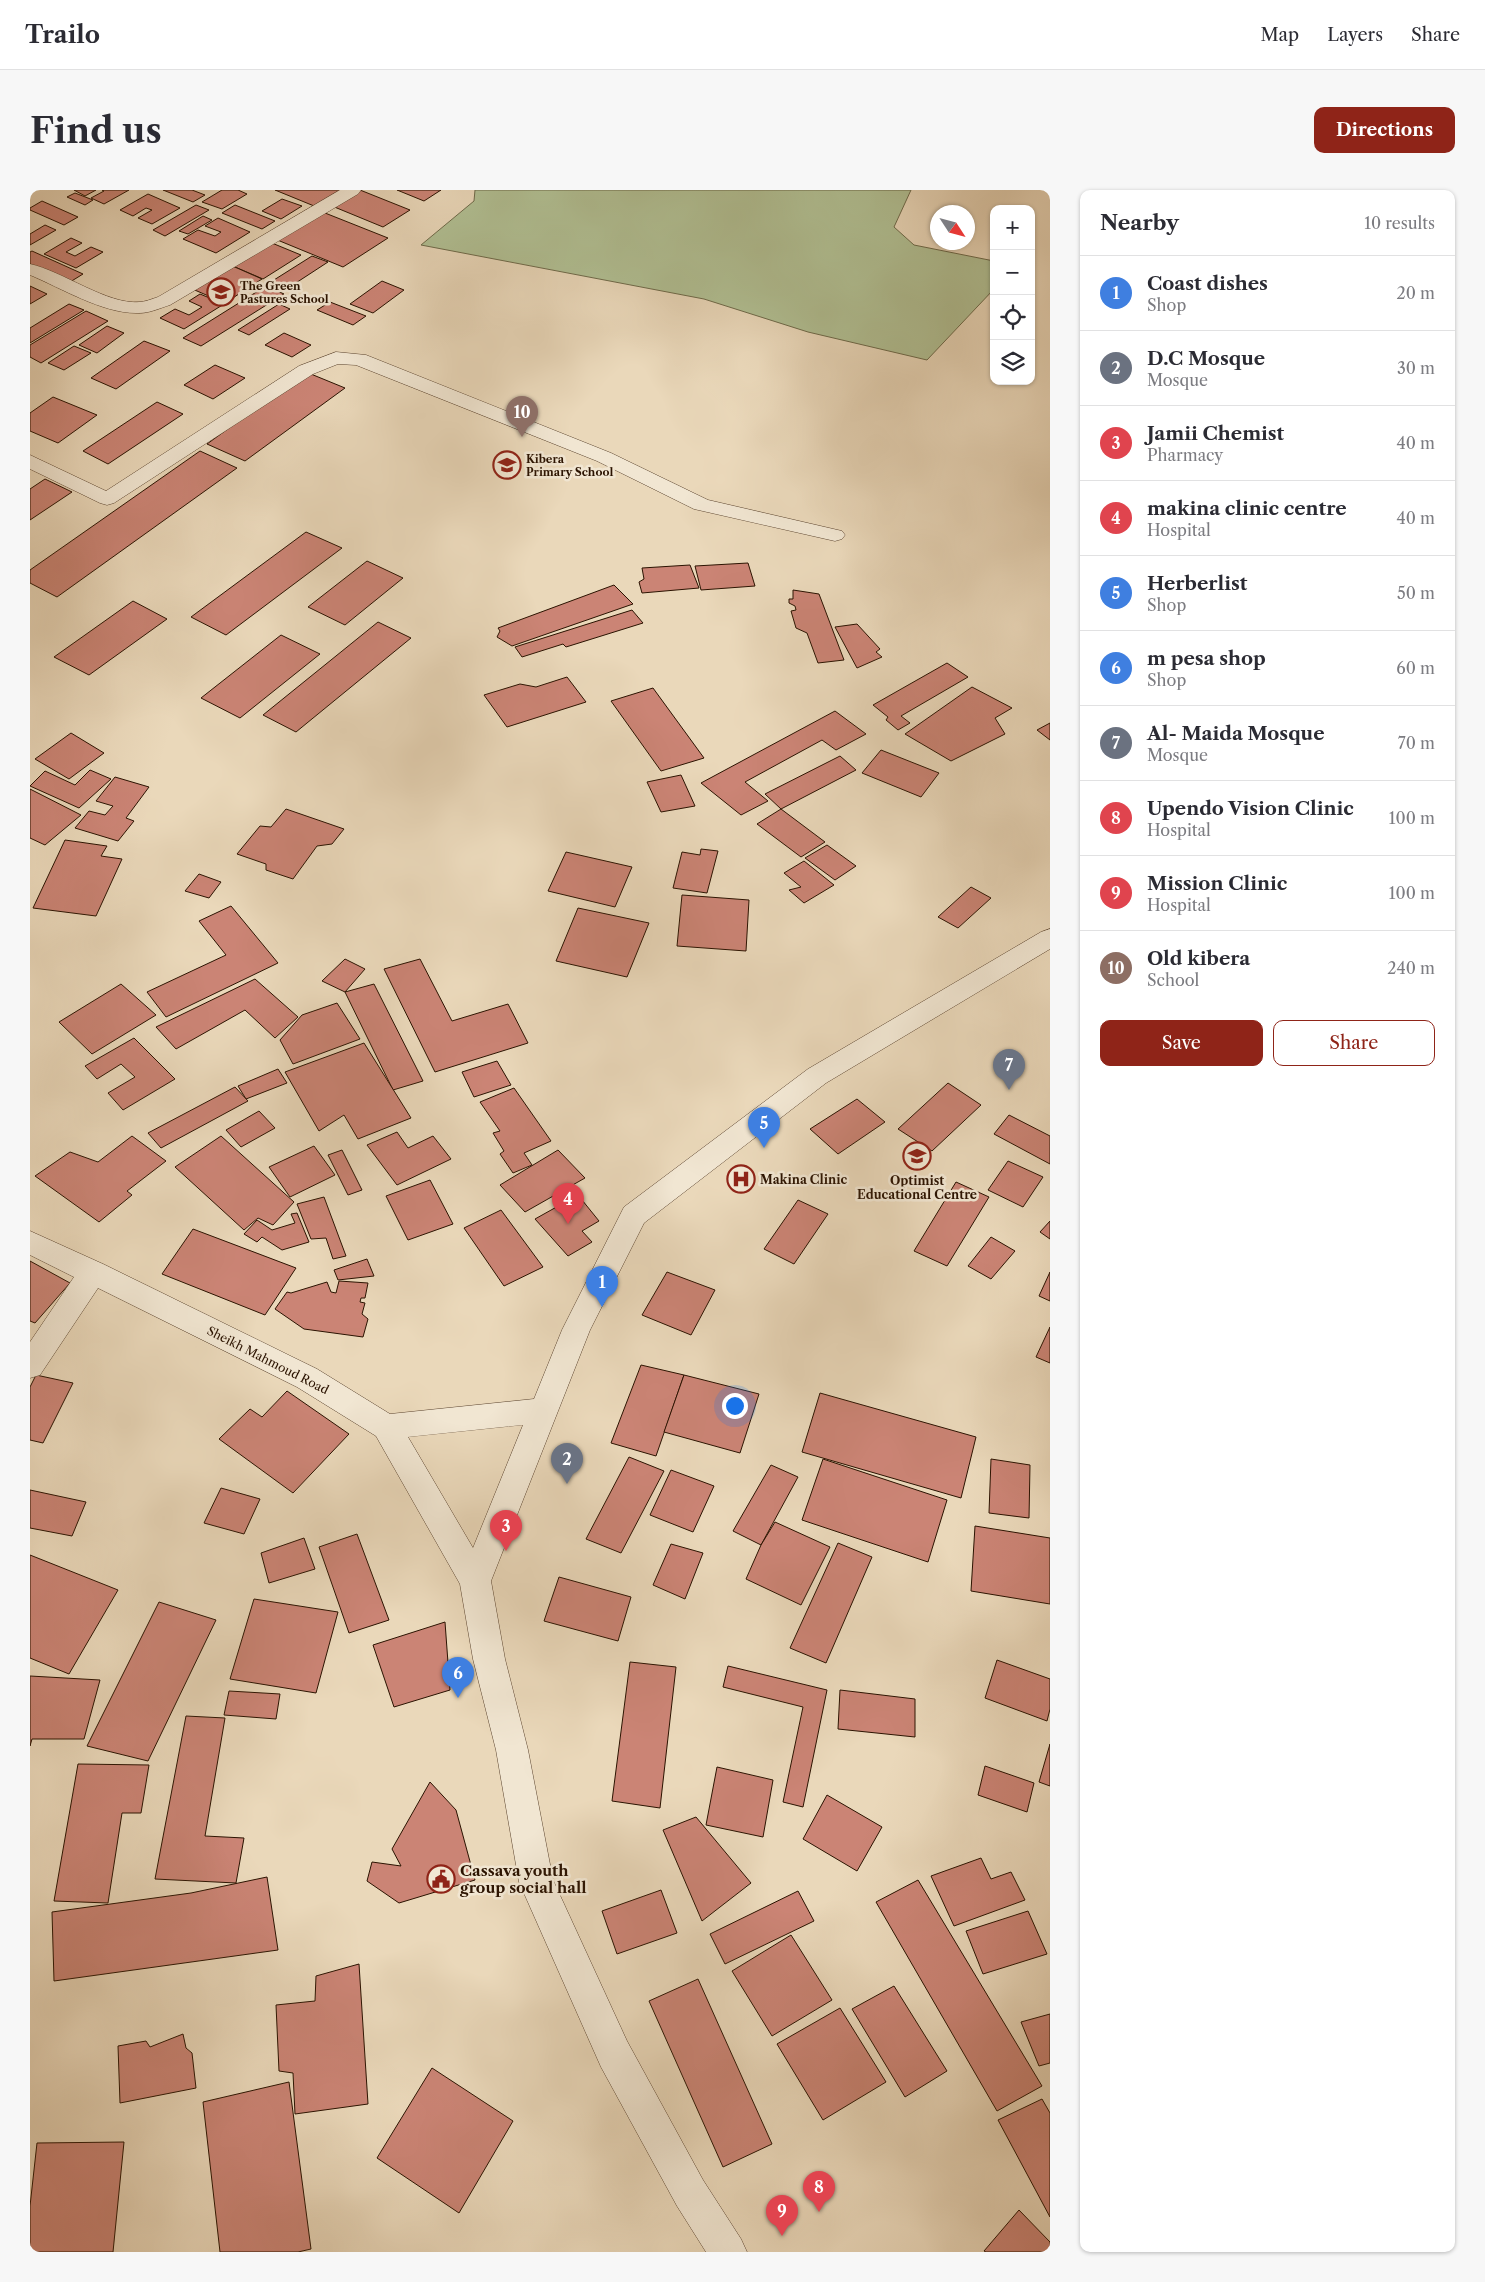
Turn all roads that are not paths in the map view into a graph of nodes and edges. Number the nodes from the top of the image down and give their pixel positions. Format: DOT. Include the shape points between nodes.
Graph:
graph roads {
  1 [pos="352,190"];
  2 [pos="30,269"];
  3 [pos="30,462"];
  4 [pos="835,535"];
  5 [pos="1050,938"];
  6 [pos="30,1242"];
  7 [pos="93,1272"];
  8 [pos="30,1366"];
  9 [pos="545,1410"];
  10 [pos="386,1427"];
  11 [pos="475,1581"];
  12 [pos="728,2252"];
  1 -- 2 [label="street" via="164,301 148,306 118,305"];
  3 -- 4 [label="street" via="107,498 306,370 336,358 359,359 604,457 701,506"];
  5 -- 9 [label="street" via="817,1076 634,1215 576,1330"];
  6 -- 7 [label="street, Sheikh Mahmoud Road"];
  7 -- 8 [label="street"];
  7 -- 10 [label="street, Sheikh Mahmoud Road" via="307,1378"];
  9 -- 10 [label="street"];
  9 -- 11 [label="street"];
  10 -- 11 [label="street"];
  11 -- 12 [label="street" via="489,1659 512,1750 536,1882 614,2054 690,2194"];
}
